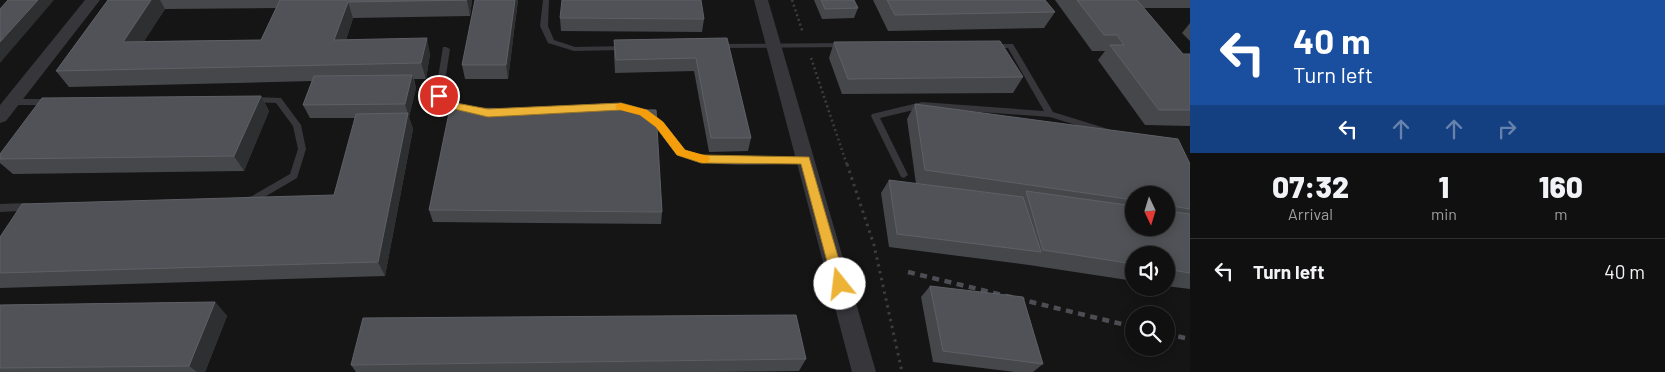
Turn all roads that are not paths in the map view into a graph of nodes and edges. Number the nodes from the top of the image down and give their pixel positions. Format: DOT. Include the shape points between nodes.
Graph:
graph roads {
  1 [pos="93,0"];
  2 [pos="546,0"];
  3 [pos="760,0"];
  4 [pos="773,45"];
  5 [pos="856,45"];
  6 [pos="713,46"];
  7 [pos="981,46"];
  8 [pos="633,48"];
  9 [pos="446,49"];
  10 [pos="238,100"];
  11 [pos="12,102"];
  12 [pos="61,102"];
  13 [pos="545,110"];
  14 [pos="488,113"];
  15 [pos="1050,114"];
  16 [pos="0,118"];
  17 [pos="1112,133"];
  18 [pos="805,160"];
  19 [pos="904,175"];
  20 [pos="233,200"];
  21 [pos="0,208"];
  22 [pos="27,210"];
  23 [pos="864,372"];
  1 -- 11 [label="street"];
  2 -- 8 [label="lane" via="544,26 551,41 574,49"];
  3 -- 4 [label="street"];
  4 -- 5 [label="lane"];
  4 -- 6 [label="lane"];
  4 -- 18 [label="street"];
  7 -- 15 [label="lane" via="1010,46"];
  9 -- 14 [label="lane" via="439,96 453,106"];
  10 -- 20 [label="lane" via="278,100 297,125 302,149 294,176 253,200"];
  11 -- 12 [label="lane"];
  11 -- 16 [label="street"];
  13 -- 18 [label="lane" via="621,106 643,112 660,124 681,152 701,159"];
  15 -- 17 [label="lane"];
  15 -- 19 [label="lane" via="922,105 875,116"];
  18 -- 23 [label="street"];
  21 -- 22 [label="lane"];
}
